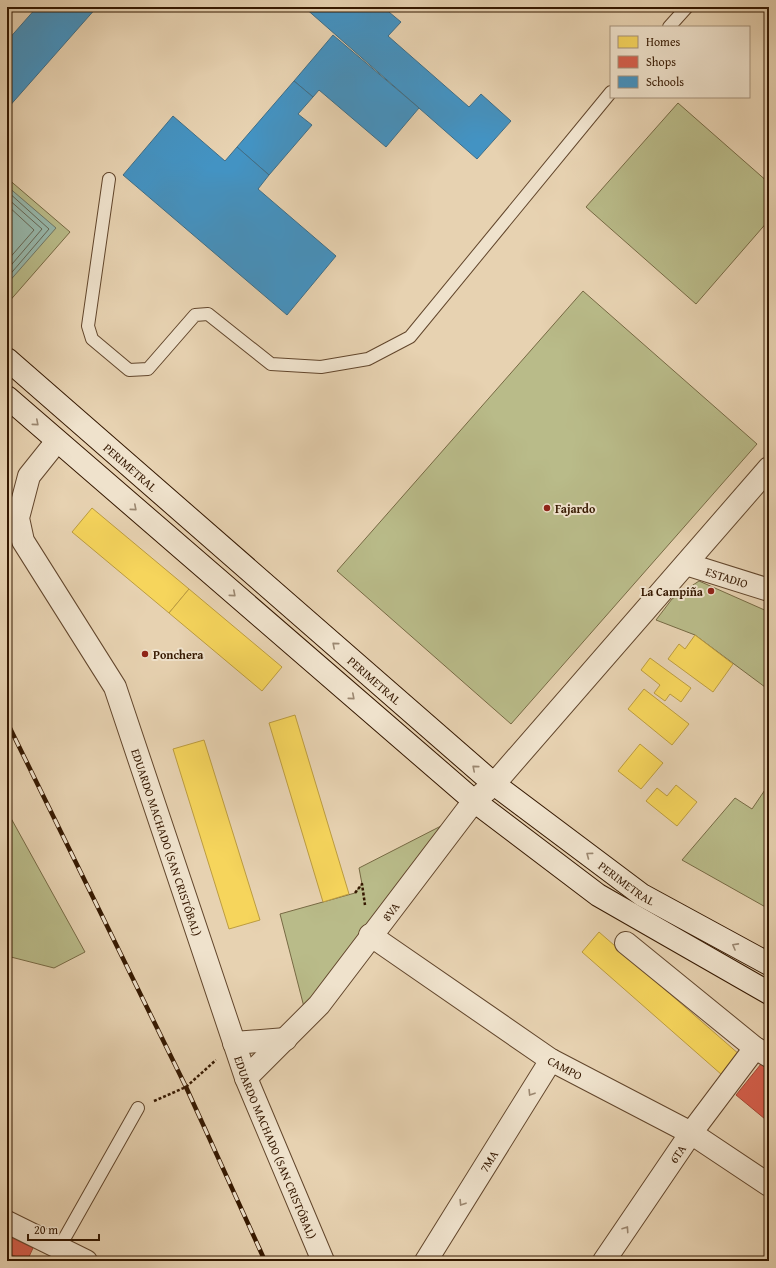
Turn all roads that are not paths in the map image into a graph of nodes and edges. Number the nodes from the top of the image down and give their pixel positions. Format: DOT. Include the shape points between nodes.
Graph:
graph roads {
  1 [pos="687,7"];
  2 [pos="670,26"];
  3 [pos="610,93"];
  4 [pos="109,179"];
  5 [pos="7,359"];
  6 [pos="7,397"];
  7 [pos="57,441"];
  8 [pos="769,468"];
  9 [pos="686,564"];
  10 [pos="769,590"];
  11 [pos="494,784"];
  12 [pos="474,801"];
  13 [pos="370,935"];
  14 [pos="626,943"];
  15 [pos="769,964"];
  16 [pos="769,993"];
  17 [pos="286,1039"];
  18 [pos="234,1043"];
  19 [pos="762,1052"];
  20 [pos="552,1060"];
  21 [pos="246,1078"];
  22 [pos="138,1108"];
  23 [pos="691,1133"];
  24 [pos="769,1185"];
  25 [pos="7,1222"];
  26 [pos="59,1248"];
  27 [pos="86,1261"];
  28 [pos="323,1261"];
  29 [pos="426,1261"];
  30 [pos="604,1261"];
  1 -- 2 [label="lane"];
  3 -- 4 [label="lane" via="410,337 360,361 321,367 271,364 208,314 195,315 148,369 129,370 92,339 88,326"];
  11 -- 5 [label="street, PERIMETRAL, one-way"];
  6 -- 7 [label="street, PERIMETRAL, one-way"];
  7 -- 12 [label="street, PERIMETRAL, one-way"];
  7 -- 18 [label="street, EDUARDO MACHADO (SAN CRISTÓBAL)" via="29,476 18,518 23,541 115,686"];
  8 -- 9 [label="street, 8VA"];
  9 -- 10 [label="street, ESTADIO"];
  9 -- 11 [label="street, 8VA"];
  11 -- 12 [label="street, 8VA"];
  15 -- 11 [label="street, PERIMETRAL, one-way" via="642,895"];
  12 -- 13 [label="street, 8VA"];
  12 -- 16 [label="street, PERIMETRAL" via="598,895"];
  13 -- 17 [label="street, 8VA" via="319,1006"];
  13 -- 20 [label="street, CAMPO"];
  14 -- 19 [label="street"];
  17 -- 18 [label="street"];
  17 -- 21 [label="street, 8VA"];
  18 -- 21 [label="street, EDUARDO MACHADO (SAN CRISTÓBAL)"];
  19 -- 23 [label="street, 6TA"];
  20 -- 23 [label="street, CAMPO"];
  20 -- 29 [label="street, 7MA, one-way"];
  21 -- 28 [label="street, EDUARDO MACHADO (SAN CRISTÓBAL)"];
  22 -- 26 [label="lane"];
  23 -- 24 [label="street, CAMPO"];
  30 -- 23 [label="street, 6TA, one-way"];
  25 -- 26 [label="street"];
  26 -- 27 [label="street"];
}
